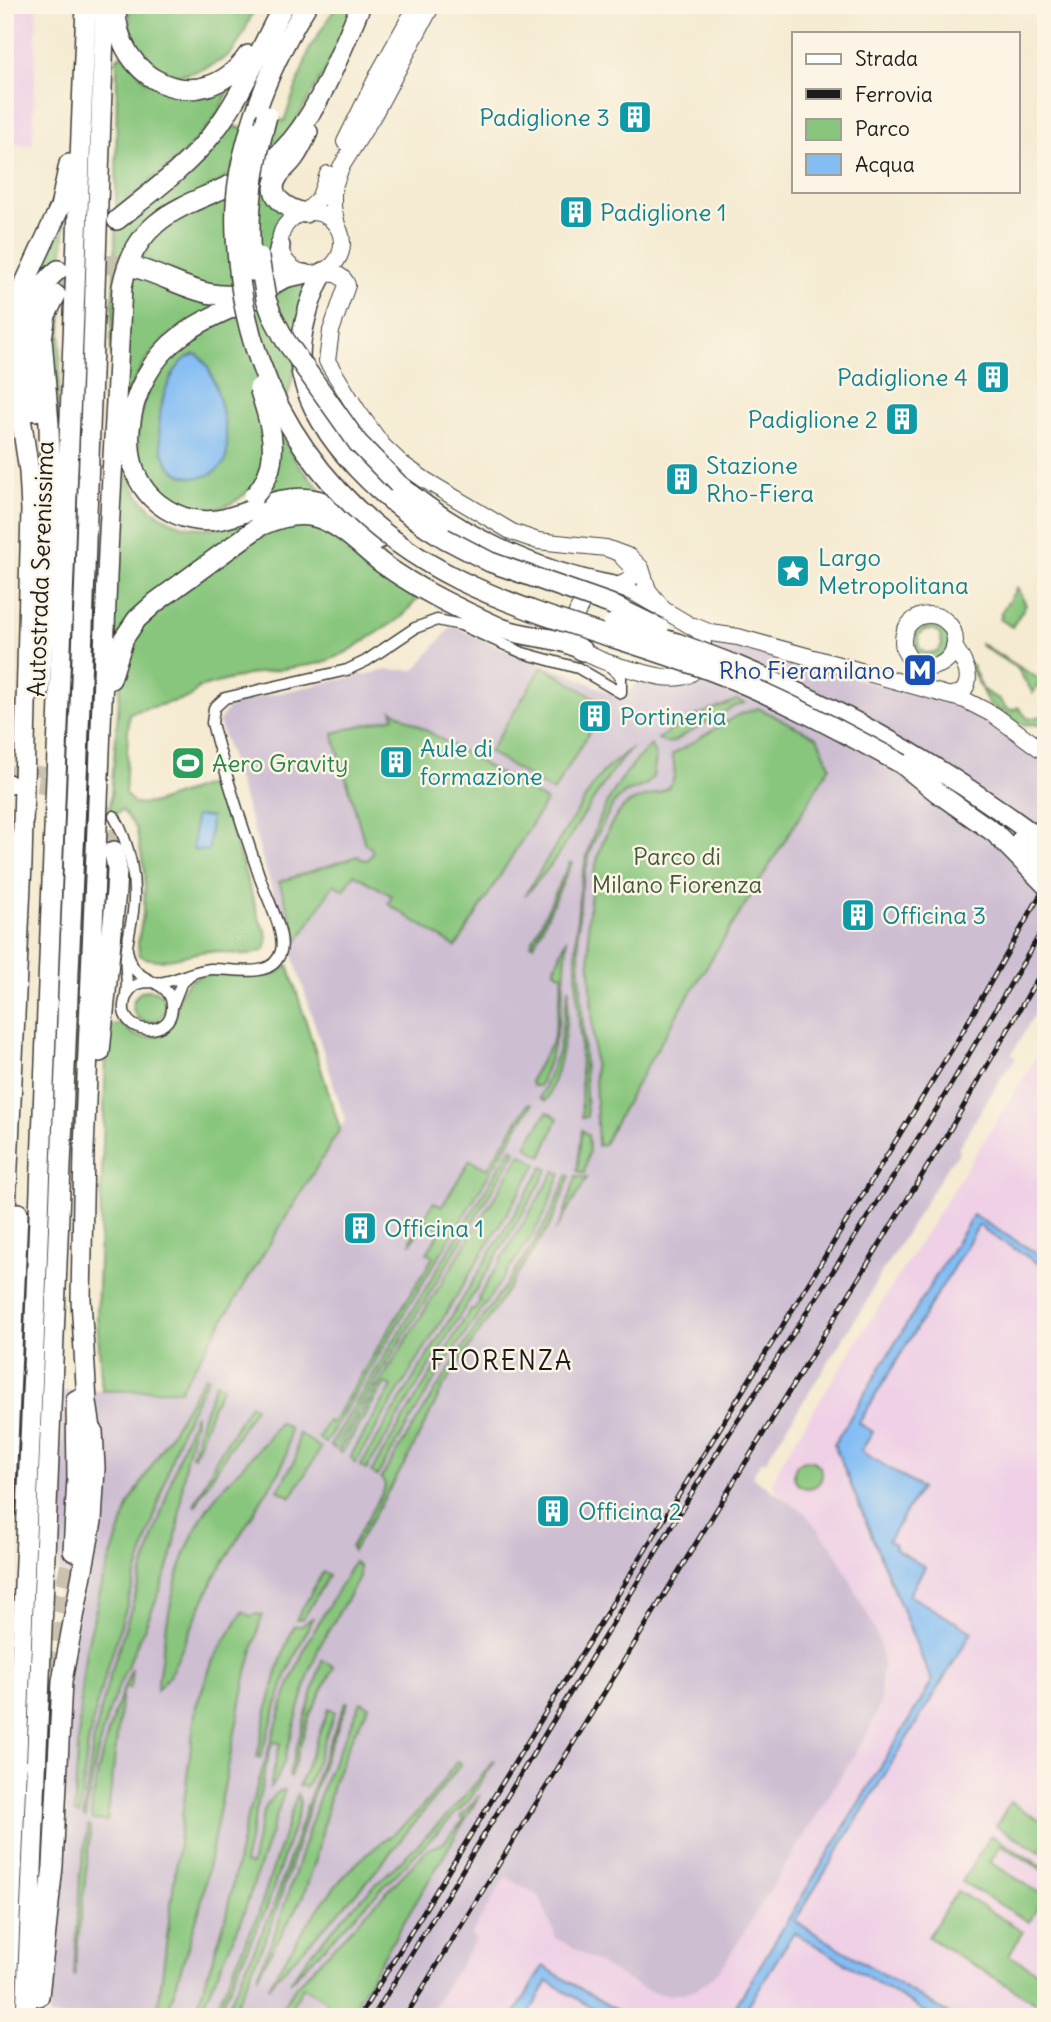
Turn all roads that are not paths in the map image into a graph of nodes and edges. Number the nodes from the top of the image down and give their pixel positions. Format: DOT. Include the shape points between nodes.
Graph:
graph roads {
  1 [pos="80,5"];
  2 [pos="86,5"];
  3 [pos="105,5"];
  4 [pos="116,5"];
  5 [pos="283,5"];
  6 [pos="307,5"];
  7 [pos="323,5"];
  8 [pos="361,5"];
  9 [pos="418,5"];
  10 [pos="432,5"];
  11 [pos="344,44"];
  12 [pos="254,139"];
  13 [pos="99,176"];
  14 [pos="236,202"];
  15 [pos="304,213"];
  16 [pos="117,220"];
  17 [pos="337,225"];
  18 [pos="343,244"];
  19 [pos="280,246"];
  20 [pos="137,268"];
  21 [pos="58,270"];
  22 [pos="314,273"];
  23 [pos="262,287"];
  24 [pos="56,295"];
  25 [pos="240,304"];
  26 [pos="340,310"];
  27 [pos="254,502"];
  28 [pos="616,551"];
  29 [pos="108,552"];
  30 [pos="614,586"];
  31 [pos="500,598"];
  32 [pos="663,609"];
  33 [pos="35,618"];
  34 [pos="694,626"];
  35 [pos="738,637"];
  36 [pos="954,646"];
  37 [pos="704,647"];
  38 [pos="591,656"];
  39 [pos="735,665"];
  40 [pos="940,665"];
  41 [pos="967,671"];
  42 [pos="650,674"];
  43 [pos="935,690"];
  44 [pos="621,693"];
  45 [pos="951,695"];
  46 [pos="994,715"];
  47 [pos="1046,753"];
  48 [pos="926,761"];
  49 [pos="902,764"];
  50 [pos="114,816"];
  51 [pos="1046,826"];
  52 [pos="97,841"];
  53 [pos="1046,844"];
  54 [pos="114,851"];
  55 [pos="1046,861"];
  56 [pos="1046,885"];
  57 [pos="127,950"];
  58 [pos="194,972"];
  59 [pos="153,982"];
  60 [pos="5,987"];
  61 [pos="126,995"];
  62 [pos="172,1007"];
  63 [pos="10,1126"];
  64 [pos="84,1151"];
  65 [pos="5,1231"];
  66 [pos="93,1442"];
  67 [pos="5,1512"];
  68 [pos="73,1551"];
  69 [pos="6,2017"];
  70 [pos="26,2017"];
  71 [pos="37,2017"];
  1 -- 33 [label="highway" via="65,191 17,300 11,325 31,491"];
  2 -- 69 [label="highway, Autostrada Serenissima"];
  3 -- 13 [label="highway, Autostrada Serenissima"];
  4 -- 5 [label="highway" via="120,38 132,60 160,83 189,89 218,83 237,70"];
  5 -- 16 [label="highway" via="215,131 186,163"];
  6 -- 12 [label="highway" via="260,99"];
  7 -- 12 [label="highway, bridge" via="284,72"];
  8 -- 11 [label="highway"];
  9 -- 15 [label="street" via="379,73 319,199"];
  10 -- 17 [label="street" via="341,167 333,189"];
  11 -- 15 [label="highway" via="304,141 276,181 279,202"];
  11 -- 29 [label="highway" via="308,117 281,152 247,178 171,212 153,225 132,254 121,300"];
  12 -- 14 [label="highway, bridge" via="239,175"];
  12 -- 30 [label="highway, bridge" via="258,253 272,315 346,427 373,460 432,511 491,544 573,576"];
  12 -- 39 [label="highway, bridge" via="250,237 262,325 295,408 315,442 353,489 397,528 465,570"];
  13 -- 29 [label="highway" via="109,424"];
  13 -- 70 [label="highway, Autostrada Serenissima"];
  14 -- 27 [label="highway, bridge" via="229,268 243,337 274,444 269,473"];
  14 -- 31 [label="highway, bridge" via="238,269 252,338 272,393 305,450 345,499 386,536 433,566"];
  15 -- 17 [label="street" via="323,215"];
  15 -- 19 [label="street" via="284,228"];
  17 -- 18 [label="street"];
  18 -- 22 [label="street" via="335,264"];
  18 -- 26 [label="street" via="354,289"];
  19 -- 22 [label="street" via="287,263"];
  19 -- 23 [label="highway" via="275,270"];
  20 -- 23 [label="highway" via="203,293 240,294"];
  21 -- 33 [label="highway" via="38,292 27,328 43,476"];
  22 -- 25 [label="highway" via="282,279"];
  22 -- 26 [label="street" via="339,275 346,282"];
  22 -- 39 [label="highway, bridge" via="299,357 302,375 310,400 362,473 411,516 490,562 620,607"];
  23 -- 25 [label="highway"];
  24 -- 33 [label="highway" via="42,338 50,477"];
  25 -- 27 [label="highway" via="194,326 150,369 134,408 130,449 144,489 180,516 215,516"];
  26 -- 28 [label="street" via="329,338 329,366 382,445 402,464 520,536"];
  27 -- 31 [label="highway, bridge" via="294,498 332,505 436,576"];
  28 -- 30 [label="street" via="633,570 630,580"];
  28 -- 32 [label="street" via="638,563 648,590"];
  29 -- 52 [label="highway"];
  30 -- 32 [label="street"];
  30 -- 38 [label="street" via="591,593 576,618 576,640"];
  31 -- 49 [label="highway, bridge" via="730,679 810,714"];
  32 -- 34 [label="street"];
  33 -- 63 [label="highway"];
  33 -- 67 [label="highway"];
  34 -- 35 [label="street"];
  34 -- 37 [label="street"];
  35 -- 37 [label="street" via="711,640"];
  35 -- 43 [label="street"];
  36 -- 40 [label="street"];
  36 -- 40 [label="street" via="951,628 940,618 924,616 909,625 903,644 909,658 924,667"];
  36 -- 41 [label="street"];
  37 -- 42 [label="street" via="699,664 686,677"];
  38 -- 42 [label="street"];
  38 -- 44 [label="street" via="619,673"];
  38 -- 52 [label="highway" via="563,641 504,629 415,585 338,528 317,518 277,519 260,526 156,602 124,638 112,677"];
  39 -- 48 [label="highway" via="847,717"];
  40 -- 43 [label="street" via="955,663 960,677 954,685"];
  41 -- 45 [label="street" via="966,688"];
  41 -- 46 [label="street"];
  42 -- 44 [label="street" via="634,676"];
  43 -- 45 [label="street"];
  44 -- 58 [label="street" via="578,668 436,620 347,670 220,701 212,723 278,927 281,950 275,962 260,971"];
  45 -- 46 [label="street"];
  46 -- 47 [label="street"];
  48 -- 51 [label="highway" via="973,782"];
  48 -- 53 [label="highway"];
  49 -- 55 [label="highway" via="961,799"];
  49 -- 56 [label="highway" via="995,833"];
  50 -- 57 [label="street" via="128,849 134,883"];
  52 -- 64 [label="highway"];
  54 -- 66 [label="highway" via="116,891 101,1046 89,1318"];
  57 -- 59 [label="street" via="135,970"];
  57 -- 61 [label="street"];
  58 -- 59 [label="street"];
  58 -- 62 [label="street" via="181,984"];
  59 -- 61 [label="street" via="141,983"];
  59 -- 62 [label="street" via="168,993"];
  60 -- 63 [label="highway"];
  61 -- 62 [label="street" via="126,1016 142,1030 162,1026"];
  63 -- 65 [label="highway"];
  64 -- 66 [label="highway" via="81,1300"];
  64 -- 68 [label="highway" via="74,1319 78,1478"];
  66 -- 71 [label="highway" via="92,1521 62,1681 53,1866"];
}
